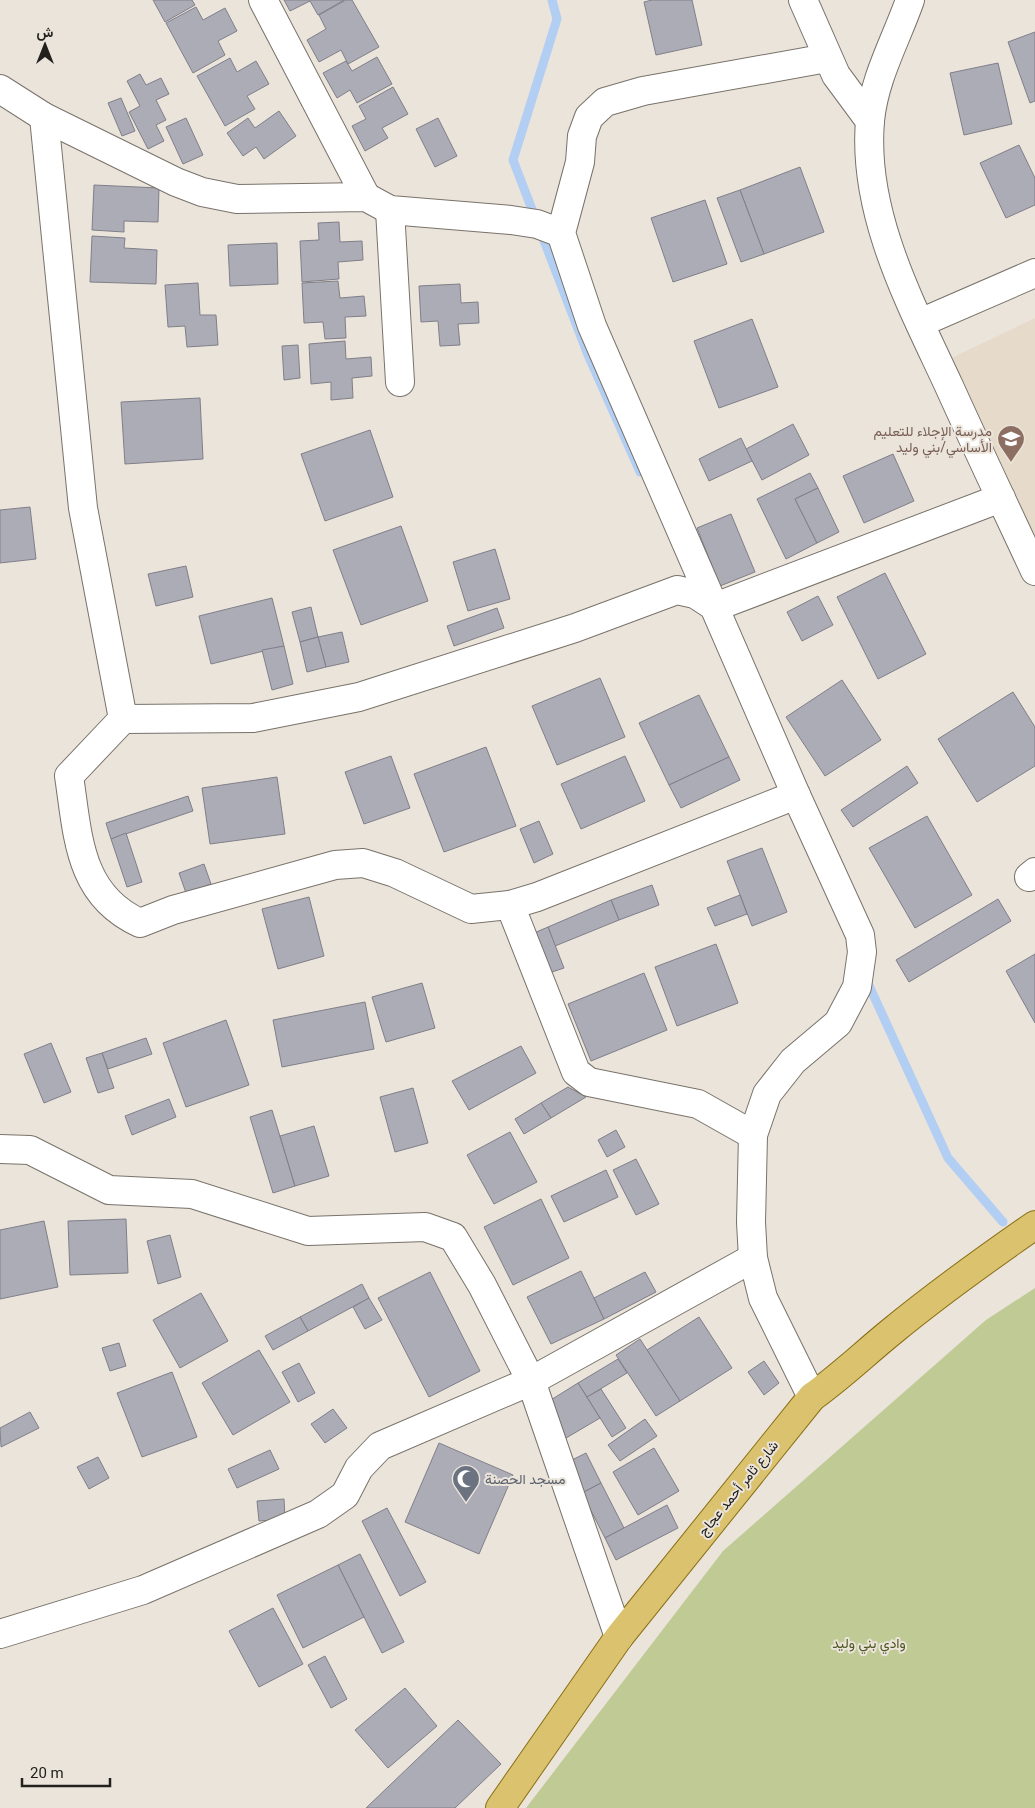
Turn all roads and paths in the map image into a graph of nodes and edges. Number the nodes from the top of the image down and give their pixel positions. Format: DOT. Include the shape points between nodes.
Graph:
graph roads {
  1 [pos="262,0"];
  2 [pos="803,0"];
  3 [pos="910,0"];
  4 [pos="827,58"];
  5 [pos="0,89"];
  6 [pos="44,117"];
  7 [pos="870,121"];
  8 [pos="366,197"];
  9 [pos="390,210"];
  10 [pos="561,233"];
  11 [pos="1035,273"];
  12 [pos="920,323"];
  13 [pos="400,382"];
  14 [pos="1001,498"];
  15 [pos="1035,571"];
  16 [pos="715,607"];
  17 [pos="123,719"];
  18 [pos="796,795"];
  19 [pos="510,905"];
  20 [pos="753,1135"];
  21 [pos="0,1149"];
  22 [pos="1035,1225"];
  23 [pos="753,1258"];
  24 [pos="531,1382"];
  25 [pos="812,1398"];
  26 [pos="0,1634"];
  27 [pos="619,1637"];
  28 [pos="500,1808"];
  1 -- 8 [label="street"];
  2 -- 4 [label="street"];
  3 -- 7 [label="street" via="879,75"];
  4 -- 7 [label="street"];
  4 -- 10 [label="street" via="643,91 605,102 589,117"];
  5 -- 6 [label="street"];
  6 -- 8 [label="street" via="202,192 237,199"];
  6 -- 17 [label="street" via="83,508"];
  7 -- 12 [label="street" via="871,177 885,234"];
  8 -- 9 [label="street"];
  9 -- 10 [label="street" via="511,220 537,224"];
  9 -- 13 [label="street"];
  10 -- 16 [label="street" via="592,326"];
  11 -- 12 [label="street"];
  12 -- 14 [label="street"];
  14 -- 15 [label="street"];
  14 -- 16 [label="street"];
  16 -- 17 [label="street" via="695,594 677,590 574,628 359,697 253,718"];
  16 -- 18 [label="street"];
  17 -- 19 [label="street" via="69,776 85,867 104,896 122,914 140,922 326,867 363,864 396,873 471,909"];
  18 -- 19 [label="street"];
  18 -- 20 [label="street" via="860,935 861,967 857,987 838,1023 793,1062 767,1094"];
  19 -- 20 [label="street" via="576,1072 589,1082 698,1104"];
  20 -- 23 [label="street"];
  21 -- 24 [label="street" via="30,1150 109,1190 192,1194 308,1231 425,1227 453,1237 482,1285"];
  22 -- 25 [label="main road, شارع ثامر أحمد عجاج" via="974,1266"];
  23 -- 24 [label="street"];
  23 -- 25 [label="street" via="763,1298"];
  24 -- 26 [label="street" via="380,1446 360,1468 345,1495 318,1514 143,1590"];
  24 -- 27 [label="street"];
  25 -- 27 [label="main road, شارع ثامر أحمد عجاج"];
  27 -- 28 [label="main road, شارع ثامر أحمد عجاج"];
}
